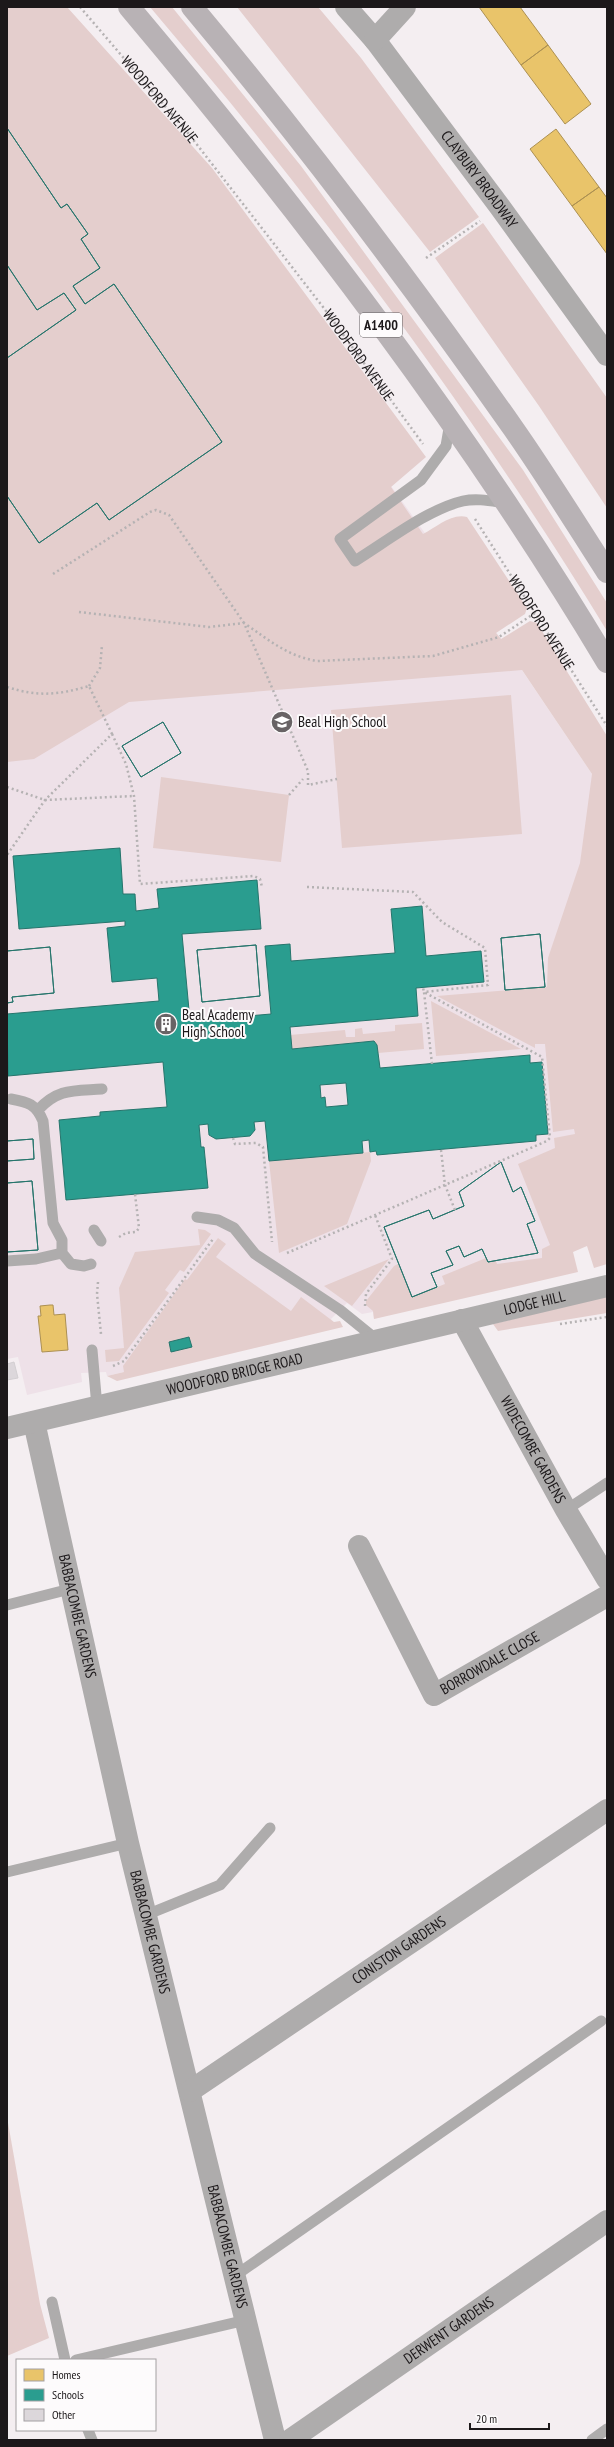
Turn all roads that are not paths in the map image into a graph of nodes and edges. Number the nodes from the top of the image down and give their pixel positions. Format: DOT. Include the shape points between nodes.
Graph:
graph roads {
  1 [pos="129,7"];
  2 [pos="192,7"];
  3 [pos="346,7"];
  4 [pos="405,7"];
  5 [pos="375,40"];
  6 [pos="607,355"];
  7 [pos="450,422"];
  8 [pos="506,503"];
  9 [pos="607,572"];
  10 [pos="607,662"];
  11 [pos="102,1089"];
  12 [pos="11,1099"];
  13 [pos="38,1110"];
  14 [pos="197,1216"];
  15 [pos="94,1230"];
  16 [pos="101,1241"];
  17 [pos="62,1253"];
  18 [pos="7,1261"];
  19 [pos="91,1264"];
  20 [pos="607,1286"];
  21 [pos="462,1320"];
  22 [pos="377,1340"];
  23 [pos="92,1350"];
  24 [pos="97,1407"];
  25 [pos="34,1422"];
  26 [pos="7,1428"];
  27 [pos="607,1482"];
  28 [pos="566,1510"];
  29 [pos="359,1546"];
  30 [pos="607,1579"];
  31 [pos="70,1589"];
  32 [pos="607,1596"];
  33 [pos="7,1605"];
  34 [pos="607,1810"];
  35 [pos="270,1828"];
  36 [pos="128,1843"];
  37 [pos="7,1872"];
  38 [pos="146,1915"];
  39 [pos="600,2021"];
  40 [pos="190,2091"];
  41 [pos="607,2221"];
  42 [pos="236,2275"];
  43 [pos="52,2302"];
  44 [pos="246,2320"];
  45 [pos="65,2359"];
  46 [pos="80,2359"];
  47 [pos="607,2429"];
  48 [pos="276,2440"];
  49 [pos="290,2440"];
  50 [pos="592,2440"];
  1 -- 7 [label="highway, A1400" via="214,109 351,283"];
  2 -- 9 [label="highway" via="387,252 514,429"];
  3 -- 5 [label="street, CLAYBURY BROADWAY"];
  4 -- 5 [label="street"];
  5 -- 6 [label="street, CLAYBURY BROADWAY"];
  7 -- 8 [label="highway, A1400"];
  7 -- 8 [label="lane" via="446,446 420,480 340,538 355,561 438,509 479,499"];
  8 -- 10 [label="highway, A1400"];
  11 -- 13 [label="lane" via="60,1092 48,1099"];
  12 -- 13 [label="lane" via="29,1102"];
  13 -- 17 [label="lane" via="43,1121 53,1223 62,1240"];
  14 -- 22 [label="lane" via="225,1222 234,1228 255,1254 361,1326"];
  15 -- 16 [label="lane"];
  17 -- 18 [label="lane"];
  17 -- 19 [label="lane" via="71,1264"];
  20 -- 21 [label="street, LODGE HILL"];
  21 -- 22 [label="street, WOODFORD BRIDGE ROAD"];
  21 -- 28 [label="street, WIDECOMBE GARDENS"];
  22 -- 24 [label="street, WOODFORD BRIDGE ROAD"];
  23 -- 24 [label="lane"];
  24 -- 25 [label="street, WOODFORD BRIDGE ROAD"];
  25 -- 26 [label="street, WOODFORD BRIDGE ROAD"];
  25 -- 31 [label="street, BABBACOMBE GARDENS"];
  27 -- 28 [label="lane"];
  28 -- 30 [label="street, WIDECOMBE GARDENS"];
  29 -- 32 [label="street, BORROWDALE CLOSE" via="434,1695"];
  31 -- 33 [label="lane"];
  31 -- 36 [label="street, BABBACOMBE GARDENS"];
  34 -- 40 [label="street, CONISTON GARDENS"];
  35 -- 38 [label="lane" via="220,1885"];
  36 -- 37 [label="lane"];
  36 -- 38 [label="street, BABBACOMBE GARDENS"];
  38 -- 40 [label="street, BABBACOMBE GARDENS"];
  39 -- 42 [label="lane"];
  40 -- 42 [label="street, BABBACOMBE GARDENS"];
  41 -- 49 [label="street, DERWENT GARDENS"];
  42 -- 44 [label="street, BABBACOMBE GARDENS"];
  43 -- 45 [label="lane"];
  44 -- 46 [label="lane"];
  44 -- 48 [label="street, BABBACOMBE GARDENS"];
  47 -- 50 [label="lane"];
}
